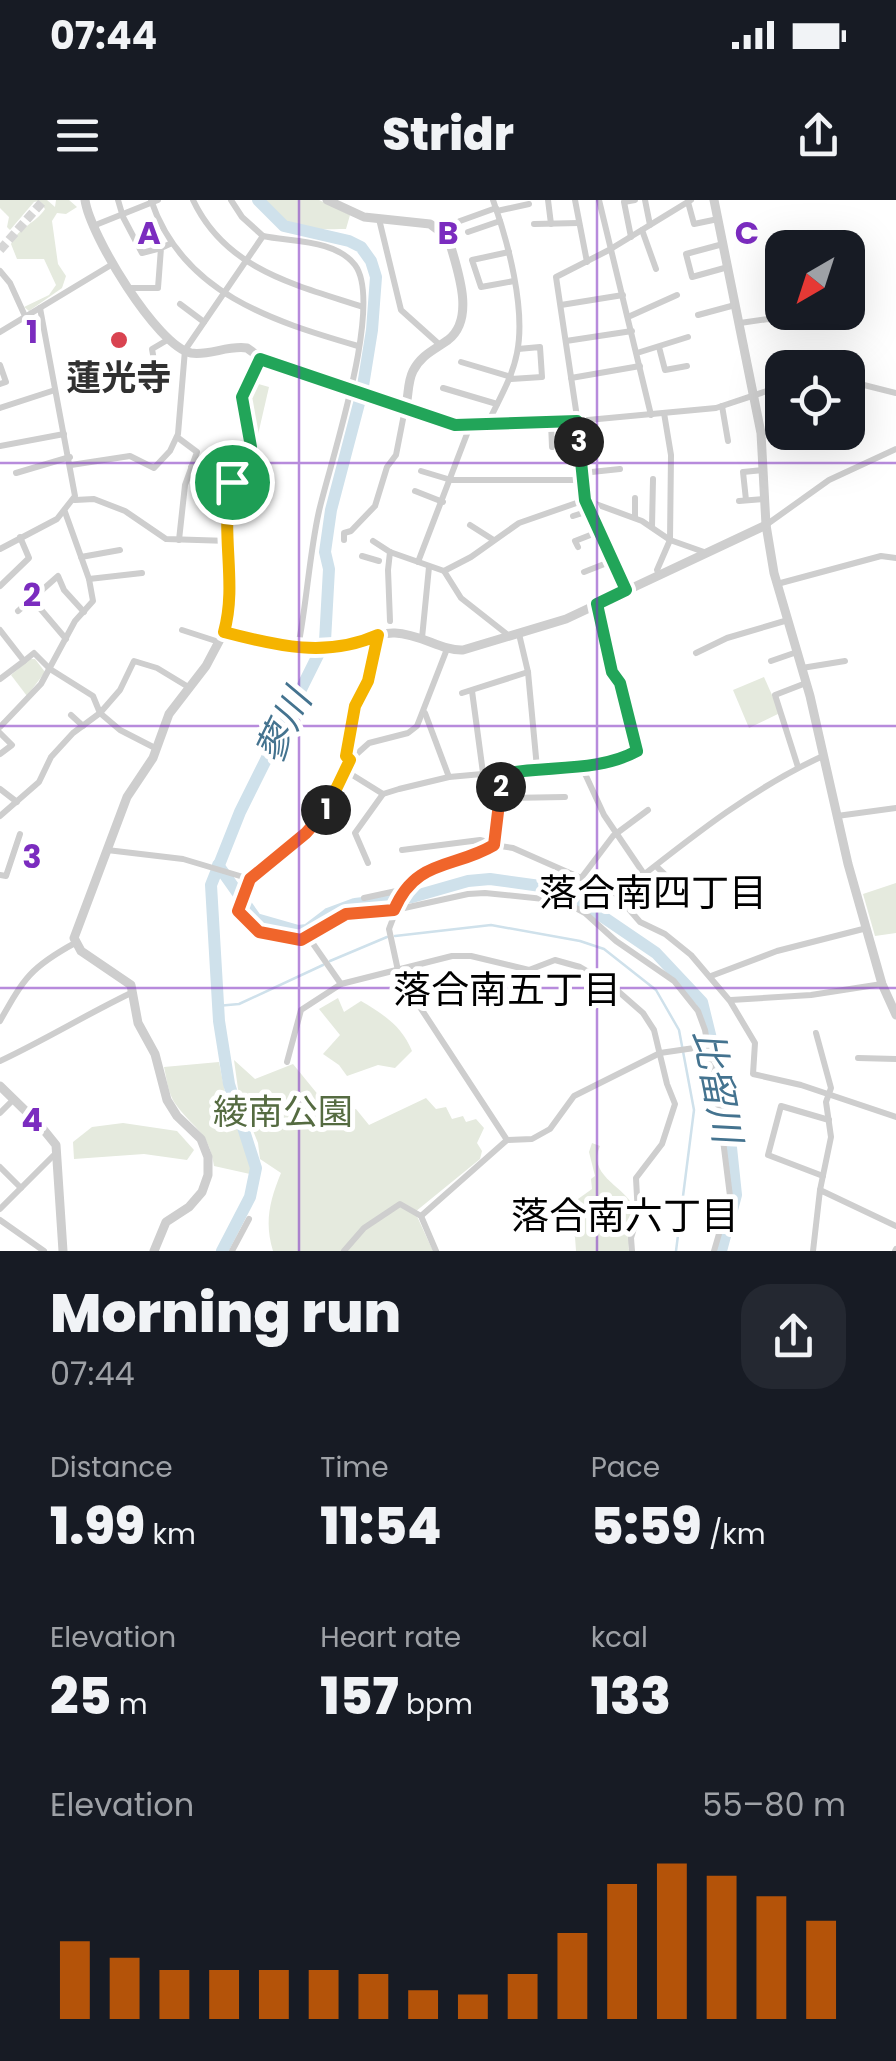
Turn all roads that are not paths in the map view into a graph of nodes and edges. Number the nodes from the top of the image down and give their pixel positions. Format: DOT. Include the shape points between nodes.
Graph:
graph roads {
  1 [pos="85,200"];
  2 [pos="118,200"];
  3 [pos="193,200"];
  4 [pos="231,200"];
  5 [pos="326,200"];
  6 [pos="548,200"];
  7 [pos="575,200"];
  8 [pos="599,200"];
  9 [pos="635,200"];
  10 [pos="645,200"];
  11 [pos="714,200"];
  12 [pos="154,201"];
  13 [pos="689,201"];
  14 [pos="529,204"];
  15 [pos="495,206"];
  16 [pos="122,214"];
  17 [pos="718,218"];
  18 [pos="379,220"];
  19 [pos="460,221"];
  20 [pos="500,221"];
  21 [pos="579,223"];
  22 [pos="534,224"];
  23 [pos="551,224"];
  24 [pos="92,226"];
  25 [pos="646,228"];
  26 [pos="468,232"];
  27 [pos="262,236"];
  28 [pos="631,237"];
  29 [pos="172,244"];
  30 [pos="723,244"];
  31 [pos="160,248"];
  32 [pos="609,250"];
  33 [pos="509,252"];
  34 [pos="244,262"];
  35 [pos="586,262"];
  36 [pos="111,265"];
  37 [pos="728,267"];
  38 [pos="656,270"];
  39 [pos="1,272"];
  40 [pos="514,281"];
  41 [pos="128,288"];
  42 [pos="223,294"];
  43 [pos="624,295"];
  44 [pos="678,296"];
  45 [pos="180,304"];
  46 [pos="561,305"];
  47 [pos="736,305"];
  48 [pos="40,308"];
  49 [pos="362,308"];
  50 [pos="698,315"];
  51 [pos="25,316"];
  52 [pos="628,317"];
  53 [pos="765,319"];
  54 [pos="204,322"];
  55 [pos="740,323"];
  56 [pos="0,332"];
  57 [pos="632,332"];
  58 [pos="688,337"];
  59 [pos="171,338"];
  60 [pos="566,341"];
  61 [pos="440,345"];
  62 [pos="358,346"];
  63 [pos="659,346"];
  64 [pos="518,349"];
  65 [pos="186,350"];
  66 [pos="637,353"];
  67 [pos="260,359"];
  68 [pos="151,362"];
  69 [pos="462,362"];
  70 [pos="0,365"];
  71 [pos="640,366"];
  72 [pos="687,366"];
  73 [pos="510,378"];
  74 [pos="571,378"];
  75 [pos="0,384"];
  76 [pos="865,385"];
  77 [pos="444,388"];
  78 [pos="56,390"];
  79 [pos="353,390"];
  80 [pos="765,391"];
  81 [pos="896,393"];
  82 [pos="755,394"];
  83 [pos="497,404"];
  84 [pos="722,406"];
  85 [pos="0,408"];
  86 [pos="405,409"];
  87 [pos="664,413"];
  88 [pos="651,414"];
  89 [pos="577,421"];
  90 [pos="552,422"];
  91 [pos="488,425"];
  92 [pos="470,426"];
  93 [pos="64,434"];
  94 [pos="176,438"];
  95 [pos="728,441"];
  96 [pos="0,446"];
  97 [pos="552,447"];
  98 [pos="896,449"];
  99 [pos="70,461"];
  100 [pos="191,468"];
  101 [pos="620,469"];
  102 [pos="420,470"];
  103 [pos="764,470"];
  104 [pos="16,473"];
  105 [pos="581,476"];
  106 [pos="452,480"];
  107 [pos="653,480"];
  108 [pos="232,482"];
  109 [pos="415,492"];
  110 [pos="635,498"];
  111 [pos="765,499"];
  112 [pos="74,500"];
  113 [pos="585,500"];
  114 [pos="443,502"];
  115 [pos="590,511"];
  116 [pos="65,512"];
  117 [pos="573,516"];
  118 [pos="635,518"];
  119 [pos="470,525"];
  120 [pos="766,525"];
  121 [pos="652,528"];
  122 [pos="598,532"];
  123 [pos="20,537"];
  124 [pos="179,540"];
  125 [pos="344,540"];
  126 [pos="492,540"];
  127 [pos="670,540"];
  128 [pos="229,541"];
  129 [pos="575,542"];
  130 [pos="0,549"];
  131 [pos="120,550"];
  132 [pos="390,552"];
  133 [pos="705,553"];
  134 [pos="362,556"];
  135 [pos="81,557"];
  136 [pos="896,558"];
  137 [pos="612,561"];
  138 [pos="418,562"];
  139 [pos="429,567"];
  140 [pos="444,572"];
  141 [pos="584,572"];
  142 [pos="142,573"];
  143 [pos="659,575"];
  144 [pos="89,579"];
  145 [pos="777,584"];
  146 [pos="0,586"];
  147 [pos="626,590"];
  148 [pos="32,599"];
  149 [pos="597,604"];
  150 [pos="18,612"];
  151 [pos="84,612"];
  152 [pos="788,620"];
  153 [pos="390,621"];
  154 [pos="0,630"];
  155 [pos="182,630"];
  156 [pos="224,632"];
  157 [pos="378,635"];
  158 [pos="514,635"];
  159 [pos="422,638"];
  160 [pos="66,640"];
  161 [pos="220,642"];
  162 [pos="298,647"];
  163 [pos="448,649"];
  164 [pos="696,652"];
  165 [pos="797,652"];
  166 [pos="24,661"];
  167 [pos="771,661"];
  168 [pos="846,661"];
  169 [pos="802,668"];
  170 [pos="50,669"];
  171 [pos="528,672"];
  172 [pos="0,679"];
  173 [pos="806,683"];
  174 [pos="190,688"];
  175 [pos="472,691"];
  176 [pos="462,694"];
  177 [pos="425,713"];
  178 [pos="100,714"];
  179 [pos="72,715"];
  180 [pos="83,726"];
  181 [pos="0,730"];
  182 [pos="156,749"];
  183 [pos="0,754"];
  184 [pos="824,756"];
  185 [pos="350,760"];
  186 [pos="581,765"];
  187 [pos="798,766"];
  188 [pos="537,768"];
  189 [pos="346,771"];
  190 [pos="483,773"];
  191 [pos="502,774"];
  192 [pos="449,777"];
  193 [pos="0,789"];
  194 [pos="383,794"];
  195 [pos="500,798"];
  196 [pos="565,798"];
  197 [pos="17,802"];
  198 [pos="896,808"];
  199 [pos="648,810"];
  200 [pos="0,816"];
  201 [pos="836,816"];
  202 [pos="616,833"];
  203 [pos="20,834"];
  204 [pos="495,844"];
  205 [pos="106,850"];
  206 [pos="402,850"];
  207 [pos="368,862"];
  208 [pos="656,866"];
  209 [pos="644,874"];
  210 [pos="0,875"];
  211 [pos="582,877"];
  212 [pos="250,879"];
  213 [pos="402,892"];
  214 [pos="684,893"];
  215 [pos="618,895"];
  216 [pos="364,898"];
  217 [pos="395,908"];
  218 [pos="867,928"];
  219 [pos="309,938"];
  220 [pos="75,943"];
  221 [pos="396,969"];
  222 [pos="712,976"];
  223 [pos="342,984"];
  224 [pos="882,984"];
  225 [pos="134,992"];
  226 [pos="730,1000"];
  227 [pos="896,1015"];
  228 [pos="0,1021"];
  229 [pos="816,1034"];
  230 [pos="708,1046"];
  231 [pos="660,1053"];
  232 [pos="858,1058"];
  233 [pos="896,1059"];
  234 [pos="0,1062"];
  235 [pos="288,1062"];
  236 [pos="0,1086"];
  237 [pos="828,1094"];
  238 [pos="14,1099"];
  239 [pos="0,1113"];
  240 [pos="896,1117"];
  241 [pos="829,1120"];
  242 [pos="507,1140"];
  243 [pos="58,1151"];
  244 [pos="0,1167"];
  245 [pos="823,1176"];
  246 [pos="21,1188"];
  247 [pos="820,1190"];
  248 [pos="0,1209"];
  249 [pos="421,1216"];
  250 [pos="249,1219"];
  251 [pos="0,1220"];
  252 [pos="896,1226"];
  253 [pos="44,1251"];
  254 [pos="63,1251"];
  255 [pos="154,1251"];
  256 [pos="232,1251"];
  257 [pos="344,1251"];
  258 [pos="436,1251"];
  259 [pos="632,1251"];
  260 [pos="714,1251"];
  261 [pos="813,1251"];
  1 -- 24 [label="street"];
  2 -- 16 [label="street"];
  3 -- 34 [label="street" via="215,235"];
  4 -- 27 [label="street"];
  5 -- 18 [label="street"];
  6 -- 23 [label="street"];
  7 -- 21 [label="street"];
  8 -- 32 [label="street"];
  9 -- 28 [label="street" via="624,202"];
  10 -- 25 [label="street"];
  11 -- 17 [label="street"];
  12 -- 16 [label="street"];
  12 -- 29 [label="street"];
  13 -- 17 [label="street" via="694,224"];
  13 -- 25 [label="street"];
  14 -- 15 [label="street"];
  15 -- 19 [label="street"];
  15 -- 20 [label="street"];
  16 -- 24 [label="street"];
  16 -- 31 [label="street" via="142,253"];
  17 -- 30 [label="street"];
  18 -- 61 [label="street" via="401,310"];
  18 -- 61 [label="street" via="430,224 448,237 464,311 456,333"];
  20 -- 26 [label="street"];
  20 -- 33 [label="street"];
  21 -- 23 [label="street"];
  21 -- 35 [label="street"];
  22 -- 23 [label="street"];
  24 -- 36 [label="street"];
  25 -- 28 [label="street"];
  25 -- 38 [label="street"];
  27 -- 34 [label="street"];
  27 -- 49 [label="street" via="341,252 361,276"];
  28 -- 32 [label="street"];
  29 -- 31 [label="street"];
  29 -- 42 [label="street"];
  30 -- 37 [label="street"];
  30 -- 37 [label="street" via="686,254 692,277"];
  31 -- 41 [label="street" via="158,288"];
  32 -- 35 [label="street"];
  32 -- 43 [label="street"];
  33 -- 40 [label="street"];
  33 -- 40 [label="street" via="472,260 481,288"];
  34 -- 42 [label="street"];
  34 -- 49 [label="street"];
  35 -- 46 [label="street" via="556,276"];
  36 -- 41 [label="street"];
  36 -- 48 [label="street"];
  37 -- 47 [label="street"];
  39 -- 51 [label="street"];
  40 -- 64 [label="street"];
  41 -- 59 [label="street"];
  42 -- 54 [label="street"];
  42 -- 62 [label="street" via="255,312"];
  43 -- 46 [label="street"];
  43 -- 52 [label="street"];
  44 -- 52 [label="street"];
  45 -- 54 [label="street"];
  46 -- 60 [label="street"];
  47 -- 50 [label="street"];
  47 -- 55 [label="street"];
  48 -- 51 [label="street"];
  48 -- 78 [label="street"];
  49 -- 62 [label="street"];
  51 -- 56 [label="street"];
  52 -- 57 [label="street"];
  53 -- 55 [label="street"];
  54 -- 65 [label="street"];
  55 -- 82 [label="street"];
  57 -- 60 [label="street"];
  57 -- 66 [label="street"];
  58 -- 63 [label="street"];
  59 -- 65 [label="street"];
  59 -- 68 [label="street" via="152,348"];
  60 -- 74 [label="street"];
  61 -- 86 [label="street" via="412,374"];
  62 -- 79 [label="street"];
  63 -- 66 [label="street"];
  63 -- 72 [label="street" via="665,370"];
  64 -- 73 [label="street"];
  64 -- 73 [label="street" via="540,347 542,377"];
  65 -- 67 [label="street" via="243,347"];
  65 -- 94 [label="street"];
  66 -- 71 [label="street"];
  67 -- 79 [label="street"];
  67 -- 108 [label="street" via="242,397 251,447"];
  69 -- 73 [label="street"];
  70 -- 75 [label="street" via="6,382"];
  71 -- 74 [label="street"];
  71 -- 88 [label="street"];
  73 -- 83 [label="street"];
  74 -- 89 [label="street"];
  76 -- 81 [label="street"];
  77 -- 83 [label="street"];
  78 -- 85 [label="street"];
  78 -- 93 [label="street"];
  79 -- 86 [label="street"];
  79 -- 162 [label="street" via="317,523"];
  80 -- 82 [label="street"];
  82 -- 84 [label="street"];
  82 -- 103 [label="street"];
  83 -- 91 [label="street"];
  84 -- 87 [label="street"];
  84 -- 95 [label="street"];
  86 -- 92 [label="street"];
  86 -- 125 [label="street" via="396,455 374,506"];
  87 -- 88 [label="street"];
  87 -- 127 [label="street" via="671,455"];
  88 -- 89 [label="street"];
  89 -- 90 [label="street"];
  89 -- 105 [label="street"];
  90 -- 91 [label="street"];
  90 -- 97 [label="street"];
  91 -- 92 [label="street"];
  92 -- 106 [label="street"];
  93 -- 96 [label="street"];
  93 -- 99 [label="street"];
  94 -- 99 [label="street" via="154,468 130,456"];
  94 -- 100 [label="street" via="197,452"];
  98 -- 120 [label="street" via="829,480"];
  99 -- 104 [label="street"];
  99 -- 112 [label="street"];
  100 -- 108 [label="street"];
  100 -- 124 [label="street"];
  101 -- 105 [label="street"];
  102 -- 106 [label="street"];
  103 -- 111 [label="street"];
  103 -- 111 [label="street" via="743,472 743,500"];
  105 -- 106 [label="street"];
  105 -- 113 [label="street"];
  106 -- 114 [label="street"];
  107 -- 121 [label="street"];
  108 -- 128 [label="street"];
  109 -- 114 [label="street"];
  110 -- 118 [label="street"];
  111 -- 120 [label="street"];
  112 -- 116 [label="street"];
  112 -- 124 [label="street" via="94,499 134,516 155,534"];
  113 -- 115 [label="street"];
  113 -- 118 [label="street"];
  113 -- 126 [label="street"];
  114 -- 138 [label="street"];
  115 -- 117 [label="street"];
  115 -- 122 [label="street"];
  116 -- 123 [label="street"];
  116 -- 135 [label="street"];
  118 -- 121 [label="street"];
  119 -- 126 [label="street"];
  120 -- 133 [label="street"];
  120 -- 145 [label="street"];
  121 -- 127 [label="street"];
  122 -- 129 [label="street"];
  122 -- 137 [label="street"];
  123 -- 130 [label="street"];
  123 -- 146 [label="street" via="29,558"];
  124 -- 128 [label="street"];
  126 -- 140 [label="street"];
  127 -- 133 [label="street"];
  127 -- 143 [label="street"];
  128 -- 156 [label="street"];
  131 -- 135 [label="street"];
  132 -- 134 [label="street" via="375,542 376,560"];
  132 -- 138 [label="street"];
  132 -- 153 [label="street"];
  133 -- 143 [label="street"];
  135 -- 144 [label="street"];
  136 -- 145 [label="street" via="881,556"];
  137 -- 141 [label="street"];
  137 -- 147 [label="street"];
  138 -- 139 [label="street"];
  139 -- 140 [label="street"];
  139 -- 159 [label="street"];
  140 -- 158 [label="street" via="461,598"];
  142 -- 144 [label="street"];
  143 -- 147 [label="street"];
  144 -- 151 [label="street" via="93,601"];
  145 -- 152 [label="street"];
  147 -- 149 [label="street"];
  148 -- 150 [label="street"];
  148 -- 151 [label="street" via="58,576"];
  148 -- 160 [label="street"];
  149 -- 158 [label="street"];
  149 -- 186 [label="street" via="637,751 606,764"];
  151 -- 160 [label="street"];
  152 -- 164 [label="street"];
  152 -- 165 [label="street"];
  154 -- 166 [label="street"];
  155 -- 161 [label="street"];
  156 -- 161 [label="street"];
  156 -- 162 [label="street"];
  157 -- 159 [label="street"];
  157 -- 162 [label="street" via="355,646"];
  157 -- 185 [label="street" via="355,706"];
  158 -- 163 [label="street"];
  158 -- 171 [label="street"];
  159 -- 163 [label="street"];
  160 -- 170 [label="street"];
  161 -- 174 [label="street"];
  163 -- 177 [label="street"];
  165 -- 167 [label="street"];
  165 -- 169 [label="street"];
  166 -- 170 [label="street" via="34,653"];
  166 -- 172 [label="street"];
  168 -- 169 [label="street"];
  169 -- 173 [label="street"];
  170 -- 178 [label="street" via="93,696"];
  170 -- 181 [label="street"];
  171 -- 175 [label="street"];
  171 -- 188 [label="street"];
  173 -- 184 [label="street"];
  173 -- 187 [label="street" via="775,695"];
  174 -- 178 [label="street" via="134,660"];
  174 -- 182 [label="street" via="169,714"];
  175 -- 176 [label="street"];
  175 -- 190 [label="street"];
  177 -- 185 [label="street" via="413,730 369,743"];
  177 -- 192 [label="street"];
  178 -- 180 [label="street"];
  178 -- 182 [label="street"];
  179 -- 180 [label="street"];
  180 -- 197 [label="street"];
  181 -- 183 [label="street" via="12,745"];
  182 -- 205 [label="street" via="127,796"];
  184 -- 187 [label="street"];
  184 -- 201 [label="street"];
  185 -- 189 [label="street"];
  186 -- 188 [label="street"];
  186 -- 202 [label="street"];
  187 -- 208 [label="street"];
  188 -- 191 [label="street"];
  189 -- 194 [label="street"];
  189 -- 212 [label="street" via="320,820"];
  190 -- 191 [label="street"];
  190 -- 192 [label="street"];
  191 -- 195 [label="street"];
  192 -- 194 [label="street"];
  193 -- 197 [label="street"];
  194 -- 207 [label="street" via="355,833"];
  195 -- 196 [label="street"];
  195 -- 204 [label="street"];
  197 -- 200 [label="street"];
  198 -- 201 [label="street"];
  199 -- 202 [label="street"];
  201 -- 218 [label="street"];
  202 -- 209 [label="street"];
  202 -- 211 [label="street"];
  203 -- 210 [label="street" via="6,876"];
  204 -- 206 [label="street"];
  204 -- 211 [label="street"];
  204 -- 213 [label="street" via="428,870"];
  205 -- 212 [label="street" via="183,858"];
  205 -- 220 [label="street"];
  208 -- 209 [label="street"];
  208 -- 214 [label="street"];
  209 -- 215 [label="street"];
  211 -- 215 [label="street"];
  212 -- 219 [label="street" via="239,909 250,926 269,936"];
  213 -- 216 [label="street"];
  213 -- 217 [label="street"];
  215 -- 222 [label="street" via="640,922 665,934"];
  217 -- 219 [label="street" via="346,914"];
  217 -- 221 [label="street" via="389,929"];
  217 -- 230 [label="street" via="485,893 572,905 674,981 698,1011"];
  218 -- 222 [label="street"];
  218 -- 224 [label="street"];
  219 -- 223 [label="street"];
  220 -- 225 [label="street"];
  220 -- 228 [label="street" via="49,955 21,983"];
  221 -- 223 [label="street"];
  221 -- 231 [label="street" via="452,956 529,970 550,960 580,967 643,1013"];
  221 -- 242 [label="street"];
  222 -- 226 [label="street"];
  223 -- 235 [label="street" via="301,1010"];
  224 -- 226 [label="street"];
  224 -- 227 [label="street"];
  225 -- 234 [label="street"];
  225 -- 255 [label="street" via="166,1100 201,1139 208,1157 202,1192 166,1222"];
  226 -- 237 [label="street" via="755,1042 753,1074"];
  229 -- 237 [label="street"];
  230 -- 231 [label="street"];
  230 -- 260 [label="street" via="730,1196"];
  231 -- 242 [label="street" via="574,1096 544,1133"];
  231 -- 259 [label="street" via="675,1104 662,1144 636,1178"];
  232 -- 233 [label="street"];
  236 -- 238 [label="street"];
  237 -- 240 [label="street"];
  237 -- 241 [label="street"];
  238 -- 239 [label="street"];
  238 -- 243 [label="street"];
  241 -- 245 [label="street"];
  241 -- 245 [label="street" via="780,1106 768,1155"];
  242 -- 249 [label="street"];
  243 -- 246 [label="street"];
  243 -- 254 [label="street"];
  244 -- 246 [label="street"];
  245 -- 247 [label="street"];
  246 -- 248 [label="street"];
  247 -- 252 [label="street"];
  247 -- 261 [label="street"];
  249 -- 257 [label="street" via="400,1204"];
  249 -- 258 [label="street"];
  250 -- 256 [label="street"];
  251 -- 253 [label="street"];
}
